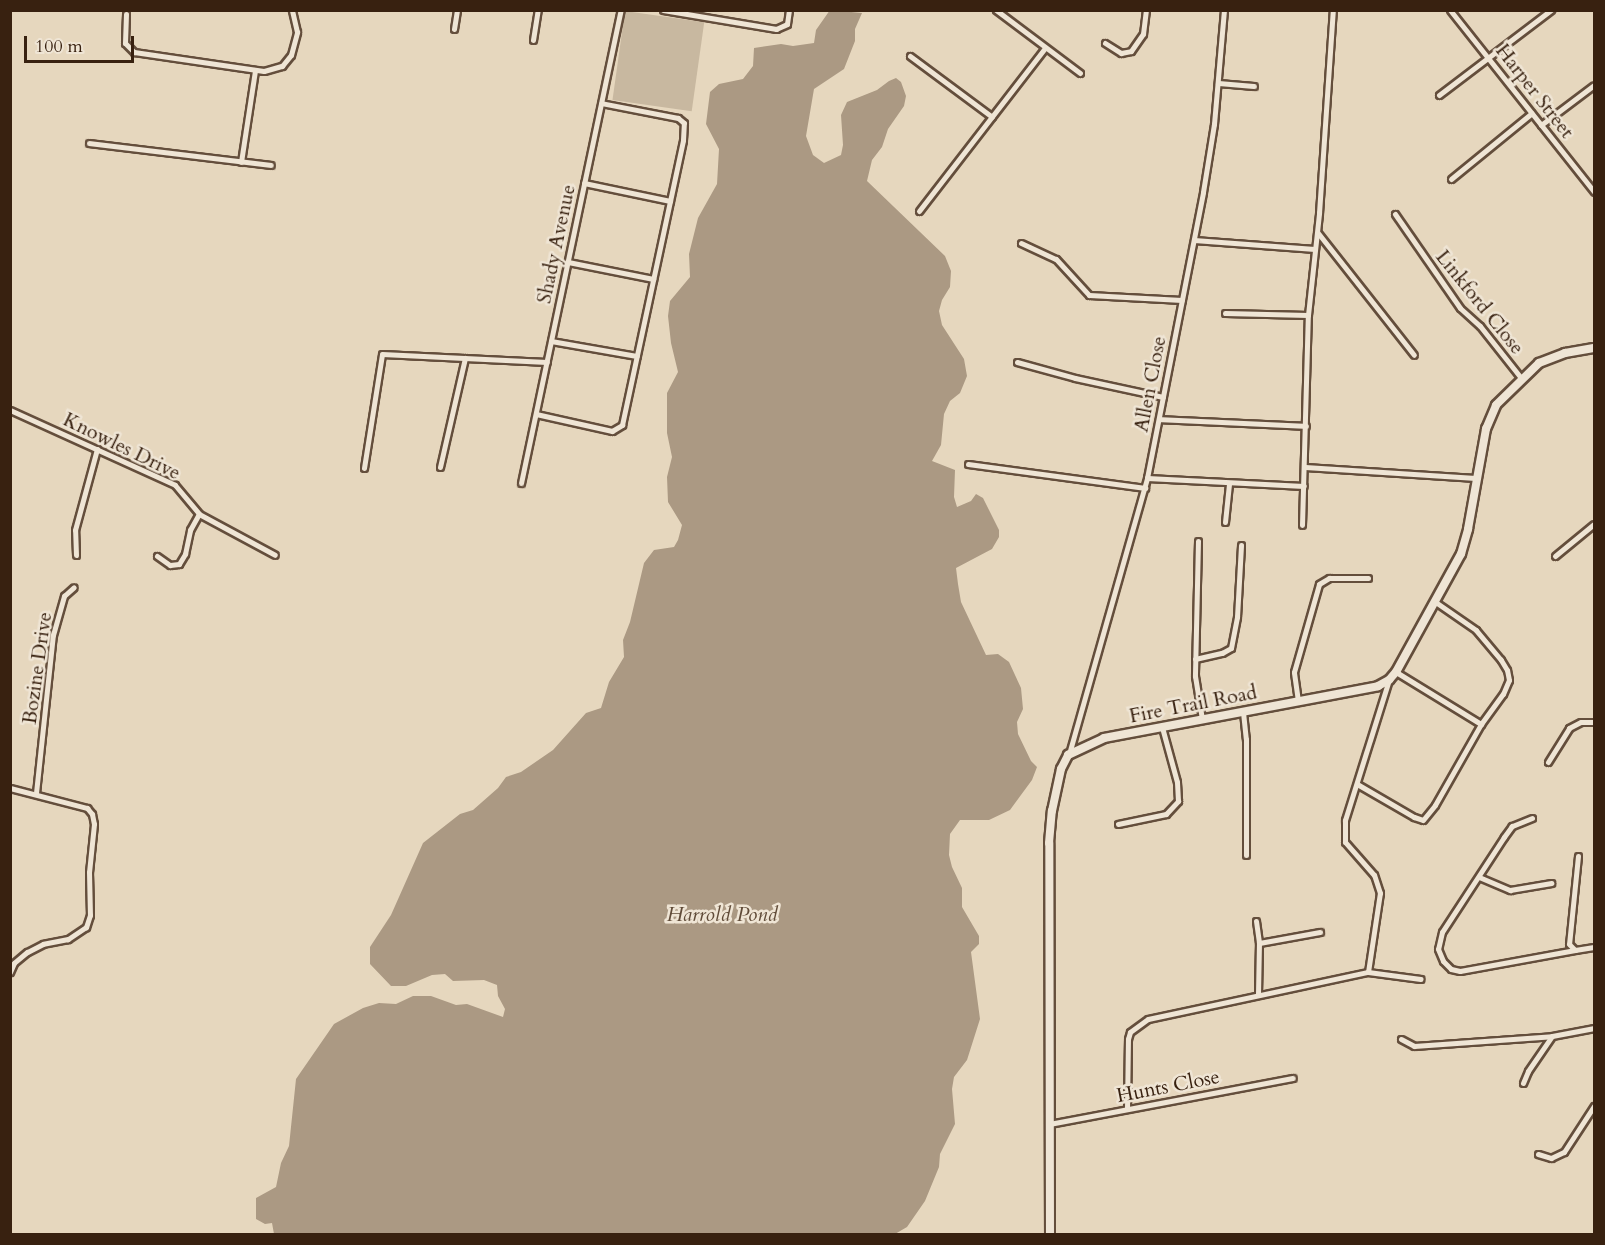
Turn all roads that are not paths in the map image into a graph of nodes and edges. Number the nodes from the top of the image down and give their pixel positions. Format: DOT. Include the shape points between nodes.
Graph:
graph roads {
  1 [pos="292,10"];
  2 [pos="457,10"];
  3 [pos="538,10"];
  4 [pos="621,10"];
  5 [pos="663,10"];
  6 [pos="707,10"];
  7 [pos="789,10"];
  8 [pos="996,10"];
  9 [pos="1146,10"];
  10 [pos="1224,10"];
  11 [pos="1333,10"];
  12 [pos="1450,10"];
  13 [pos="1551,10"];
  14 [pos="126,14"];
  15 [pos="705,18"];
  16 [pos="454,28"];
  17 [pos="533,40"];
  18 [pos="1105,43"];
  19 [pos="1045,48"];
  20 [pos="910,56"];
  21 [pos="1490,57"];
  22 [pos="255,70"];
  23 [pos="1080,74"];
  24 [pos="1218,83"];
  25 [pos="1594,85"];
  26 [pos="1254,86"];
  27 [pos="1439,95"];
  28 [pos="601,103"];
  29 [pos="1532,112"];
  30 [pos="992,117"];
  31 [pos="1541,125"];
  32 [pos="89,143"];
  33 [pos="242,162"];
  34 [pos="271,165"];
  35 [pos="1451,179"];
  36 [pos="584,183"];
  37 [pos="1594,192"];
  38 [pos="670,201"];
  39 [pos="919,211"];
  40 [pos="1395,214"];
  41 [pos="1318,233"];
  42 [pos="1194,240"];
  43 [pos="1021,243"];
  44 [pos="1315,249"];
  45 [pos="568,262"];
  46 [pos="653,279"];
  47 [pos="1182,300"];
  48 [pos="1225,313"];
  49 [pos="1308,315"];
  50 [pos="551,341"];
  51 [pos="1594,348"];
  52 [pos="1414,355"];
  53 [pos="637,356"];
  54 [pos="465,358"];
  55 [pos="547,362"];
  56 [pos="1017,362"];
  57 [pos="1521,378"];
  58 [pos="1163,398"];
  59 [pos="10,410"];
  60 [pos="536,414"];
  61 [pos="1159,419"];
  62 [pos="1306,426"];
  63 [pos="97,449"];
  64 [pos="968,464"];
  65 [pos="440,467"];
  66 [pos="1305,467"];
  67 [pos="364,468"];
  68 [pos="1147,478"];
  69 [pos="1476,478"];
  70 [pos="521,483"];
  71 [pos="1229,483"];
  72 [pos="1304,486"];
  73 [pos="1145,488"];
  74 [pos="199,514"];
  75 [pos="1225,522"];
  76 [pos="1594,524"];
  77 [pos="1302,525"];
  78 [pos="1198,541"];
  79 [pos="1241,544"];
  80 [pos="76,555"];
  81 [pos="275,555"];
  82 [pos="157,556"];
  83 [pos="1555,556"];
  84 [pos="1368,578"];
  85 [pos="74,587"];
  86 [pos="1434,601"];
  87 [pos="1196,659"];
  88 [pos="1396,672"];
  89 [pos="1389,680"];
  90 [pos="1298,701"];
  91 [pos="1243,712"];
  92 [pos="1202,719"];
  93 [pos="1594,722"];
  94 [pos="1481,724"];
  95 [pos="1162,727"];
  96 [pos="1068,755"];
  97 [pos="1548,762"];
  98 [pos="1357,784"];
  99 [pos="10,788"];
  100 [pos="36,793"];
  101 [pos="1532,818"];
  102 [pos="1118,824"];
  103 [pos="1246,855"];
  104 [pos="1578,856"];
  105 [pos="1479,877"];
  106 [pos="1551,883"];
  107 [pos="1256,921"];
  108 [pos="1320,932"];
  109 [pos="1259,943"];
  110 [pos="1594,947"];
  111 [pos="1575,950"];
  112 [pos="10,972"];
  113 [pos="1368,972"];
  114 [pos="1421,979"];
  115 [pos="1258,994"];
  116 [pos="1594,1028"];
  117 [pos="1552,1036"];
  118 [pos="1401,1039"];
  119 [pos="1293,1078"];
  120 [pos="1523,1083"];
  121 [pos="1594,1106"];
  122 [pos="1127,1109"];
  123 [pos="1049,1124"];
  124 [pos="1538,1154"];
  125 [pos="1050,1234"];
  1 -- 22 [label="street" via="297,32 291,55 276,69"];
  2 -- 16 [label="street"];
  3 -- 17 [label="street"];
  4 -- 28 [label="street, Shady Avenue"];
  5 -- 15 [label="street"];
  6 -- 15 [label="street"];
  7 -- 15 [label="street" via="787,24 776,29"];
  8 -- 19 [label="street"];
  9 -- 18 [label="street" via="1143,34 1135,48 1124,54"];
  10 -- 24 [label="street, Allen Close"];
  11 -- 41 [label="street"];
  12 -- 21 [label="street, Harper Street"];
  13 -- 21 [label="street"];
  14 -- 22 [label="street" via="125,43 134,52"];
  19 -- 23 [label="street"];
  19 -- 30 [label="street"];
  20 -- 30 [label="street"];
  21 -- 27 [label="street"];
  21 -- 29 [label="street, Harper Street"];
  22 -- 33 [label="street"];
  24 -- 26 [label="street"];
  24 -- 42 [label="street, Allen Close"];
  25 -- 31 [label="street"];
  28 -- 36 [label="street, Shady Avenue"];
  28 -- 38 [label="street" via="682,120 683,140"];
  29 -- 31 [label="street, Harper Street"];
  29 -- 35 [label="street"];
  30 -- 39 [label="street"];
  31 -- 37 [label="street, Harper Street"];
  32 -- 33 [label="street"];
  33 -- 34 [label="street"];
  36 -- 38 [label="street"];
  36 -- 45 [label="street, Shady Avenue"];
  38 -- 46 [label="street"];
  40 -- 57 [label="street, Linkford Close" via="1461,308"];
  41 -- 44 [label="street"];
  41 -- 52 [label="street"];
  42 -- 44 [label="street"];
  42 -- 47 [label="street, Allen Close"];
  43 -- 47 [label="street" via="1056,259 1089,295"];
  44 -- 49 [label="street"];
  45 -- 46 [label="street"];
  45 -- 50 [label="street, Shady Avenue"];
  46 -- 53 [label="street"];
  47 -- 58 [label="street, Allen Close"];
  48 -- 49 [label="street"];
  49 -- 62 [label="street"];
  50 -- 53 [label="street"];
  50 -- 55 [label="street, Shady Avenue"];
  51 -- 57 [label="street" via="1552,357"];
  53 -- 60 [label="street" via="622,425 616,430"];
  54 -- 55 [label="street"];
  54 -- 65 [label="street"];
  54 -- 67 [label="street" via="382,354"];
  55 -- 60 [label="street, Shady Avenue"];
  56 -- 58 [label="street"];
  57 -- 69 [label="street" via="1492,412"];
  58 -- 61 [label="street, Allen Close"];
  59 -- 63 [label="street, Knowles Drive"];
  60 -- 70 [label="street, Shady Avenue"];
  61 -- 62 [label="street"];
  61 -- 68 [label="street, Allen Close"];
  62 -- 66 [label="street"];
  63 -- 74 [label="street, Knowles Drive" via="176,485"];
  63 -- 80 [label="street" via="75,530"];
  64 -- 73 [label="street"];
  66 -- 69 [label="street"];
  66 -- 72 [label="street"];
  68 -- 71 [label="street"];
  68 -- 73 [label="street, Allen Close"];
  69 -- 86 [label="street" via="1465,542"];
  71 -- 72 [label="street"];
  71 -- 75 [label="street"];
  72 -- 77 [label="street"];
  73 -- 96 [label="street, Allen Close"];
  74 -- 81 [label="street, Knowles Drive"];
  74 -- 82 [label="street" via="178,564 170,565"];
  76 -- 83 [label="street"];
  78 -- 87 [label="street"];
  79 -- 87 [label="street" via="1237,617 1231,648"];
  84 -- 90 [label="street" via="1329,578 1319,584 1294,672"];
  85 -- 100 [label="street, Bozine Drive" via="64,596 53,635"];
  86 -- 88 [label="street"];
  86 -- 94 [label="street" via="1476,630 1507,670 1509,680 1503,694"];
  87 -- 92 [label="street"];
  88 -- 89 [label="street"];
  88 -- 94 [label="street"];
  89 -- 90 [label="street, Fire Trail Road" via="1377,686"];
  89 -- 98 [label="street"];
  90 -- 91 [label="street, Fire Trail Road"];
  91 -- 92 [label="street, Fire Trail Road"];
  91 -- 103 [label="street"];
  92 -- 95 [label="street, Fire Trail Road"];
  93 -- 97 [label="street" via="1581,722 1569,728"];
  94 -- 98 [label="street" via="1424,820"];
  95 -- 96 [label="street, Fire Trail Road" via="1104,738"];
  95 -- 102 [label="street" via="1177,782 1178,801 1166,814"];
  96 -- 123 [label="street" via="1061,769 1049,843"];
  98 -- 113 [label="street" via="1345,820 1346,842 1374,875 1380,893"];
  99 -- 100 [label="street"];
  100 -- 112 [label="street" via="84,806 92,814 89,920 73,936 27,952"];
  101 -- 105 [label="street" via="1512,826"];
  104 -- 111 [label="street" via="1569,944"];
  105 -- 106 [label="street" via="1510,890"];
  105 -- 111 [label="street" via="1442,932 1438,949 1451,969 1470,970"];
  107 -- 109 [label="street"];
  108 -- 109 [label="street"];
  109 -- 115 [label="street"];
  110 -- 111 [label="street"];
  113 -- 114 [label="street"];
  113 -- 115 [label="street"];
  115 -- 122 [label="street" via="1138,1024 1128,1039"];
  116 -- 117 [label="street"];
  117 -- 118 [label="street" via="1414,1046"];
  117 -- 120 [label="street"];
  119 -- 122 [label="street, Hunts Close"];
  121 -- 124 [label="street" via="1564,1152 1551,1158"];
  122 -- 123 [label="street, Hunts Close"];
  123 -- 125 [label="street"];
}
